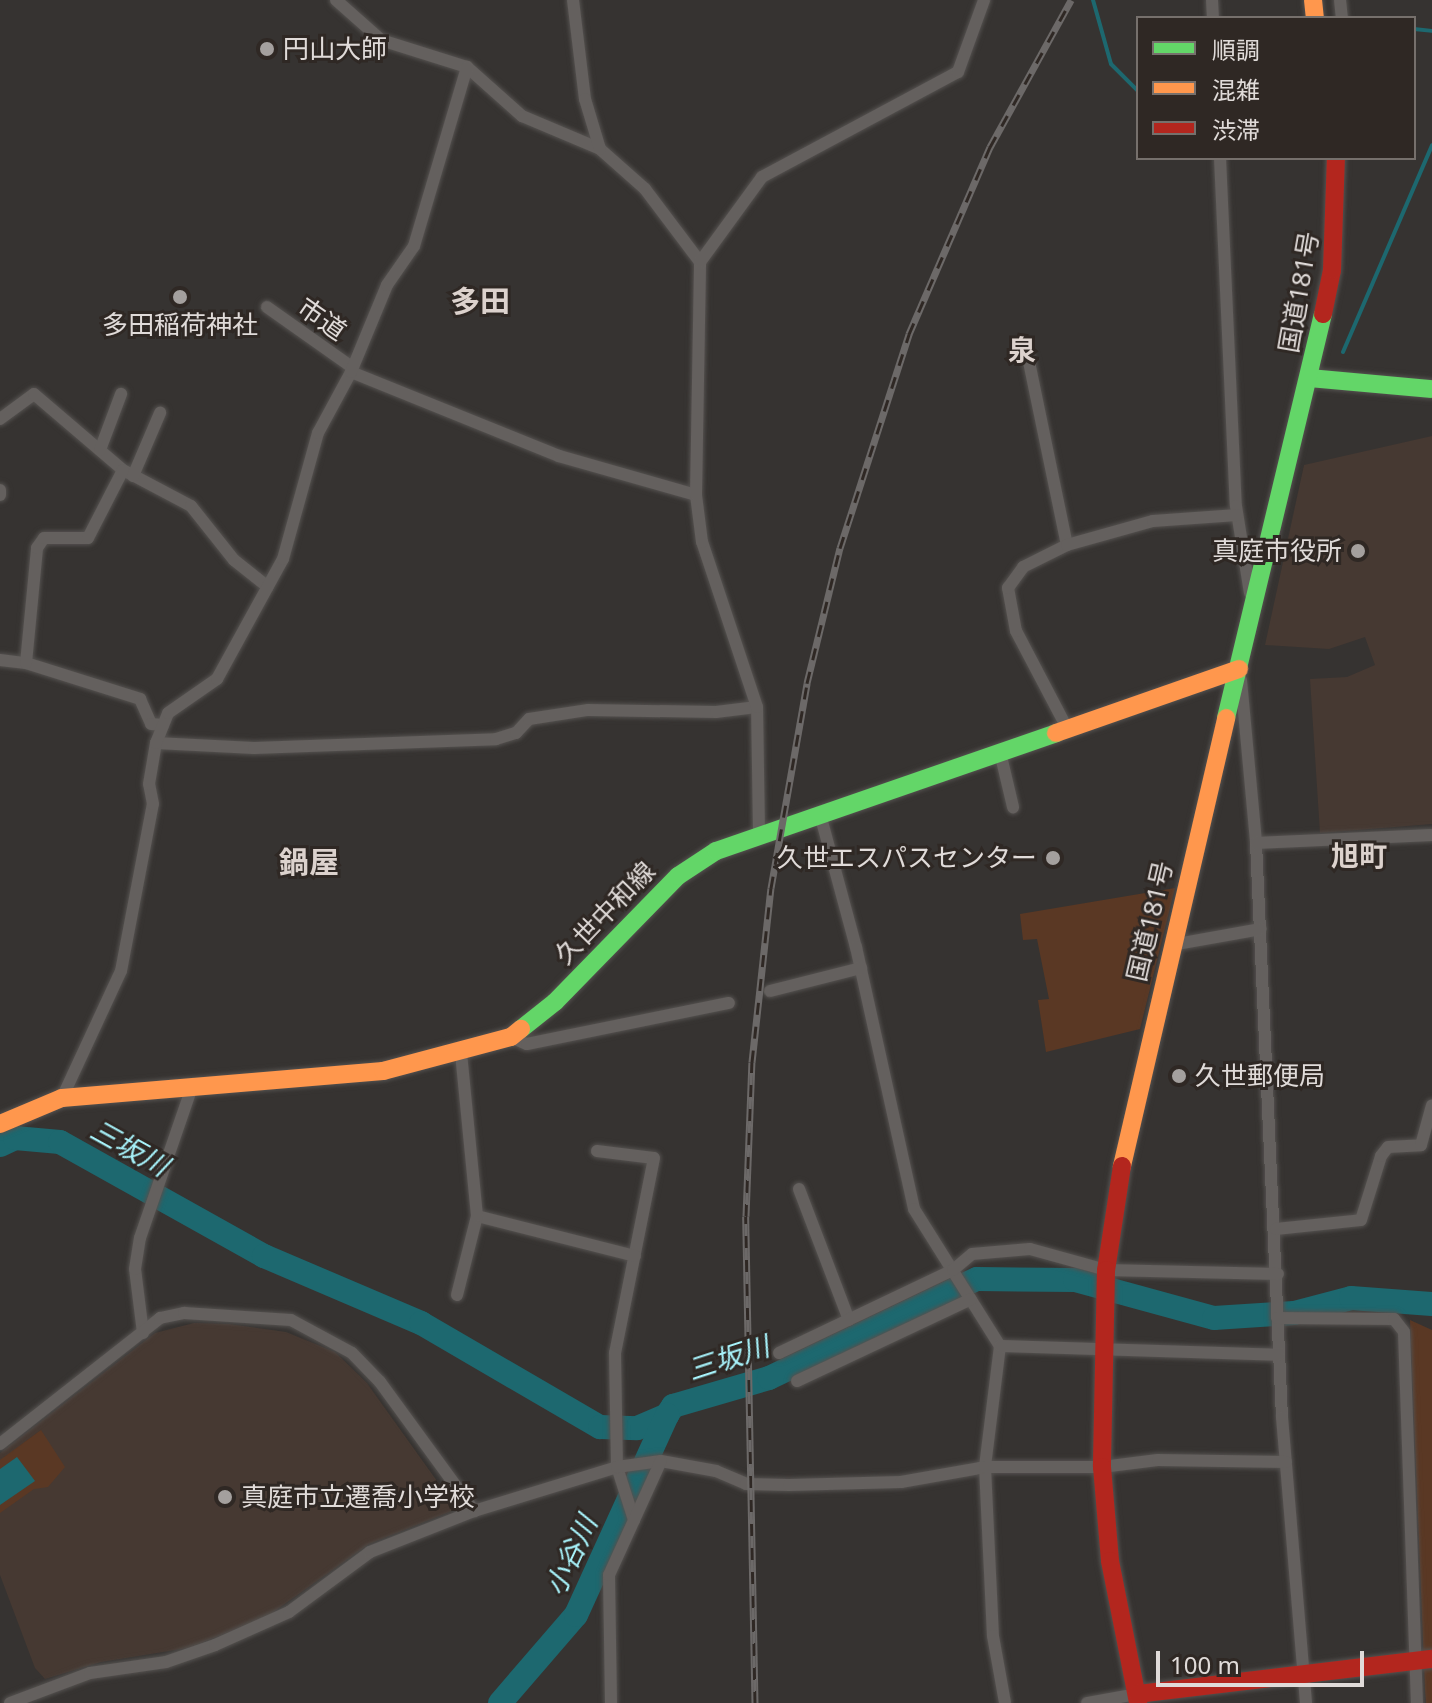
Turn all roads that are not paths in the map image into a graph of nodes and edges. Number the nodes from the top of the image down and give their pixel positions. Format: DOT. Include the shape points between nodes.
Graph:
graph roads {
  1 [pos="336,0"];
  2 [pos="573,0"];
  3 [pos="984,0"];
  4 [pos="467,67"];
  5 [pos="600,149"];
  6 [pos="1220,160"];
  7 [pos="1336,160"];
  8 [pos="700,262"];
  9 [pos="267,307"];
  10 [pos="1028,357"];
  11 [pos="352,370"];
  12 [pos="1310,378"];
  13 [pos="1432,389"];
  14 [pos="121,394"];
  15 [pos="160,413"];
  16 [pos="0,419"];
  17 [pos="100,450"];
  18 [pos="128,473"];
  19 [pos="696,495"];
  20 [pos="1237,515"];
  21 [pos="1067,545"];
  22 [pos="268,587"];
  23 [pos="1252,608"];
  24 [pos="0,660"];
  25 [pos="26,663"];
  26 [pos="1239,669"];
  27 [pos="757,707"];
  28 [pos="1229,708"];
  29 [pos="1248,714"];
  30 [pos="163,725"];
  31 [pos="1067,728"];
  32 [pos="156,743"];
  33 [pos="1000,752"];
  34 [pos="1013,807"];
  35 [pos="820,814"];
  36 [pos="759,832"];
  37 [pos="1432,835"];
  38 [pos="1256,843"];
  39 [pos="1261,929"];
  40 [pos="1171,945"];
  41 [pos="861,968"];
  42 [pos="770,991"];
  43 [pos="729,1003"];
  44 [pos="511,1037"];
  45 [pos="461,1052"];
  46 [pos="193,1084"];
  47 [pos="62,1098"];
  48 [pos="1432,1105"];
  49 [pos="0,1124"];
  50 [pos="597,1151"];
  51 [pos="799,1189"];
  52 [pos="477,1216"];
  53 [pos="1276,1229"];
  54 [pos="635,1256"];
  55 [pos="1106,1270"];
  56 [pos="955,1272"];
  57 [pos="1278,1274"];
  58 [pos="457,1295"];
  59 [pos="971,1299"];
  60 [pos="1277,1318"];
  61 [pos="849,1320"];
  62 [pos="143,1333"];
  63 [pos="1000,1346"];
  64 [pos="1107,1352"];
  65 [pos="779,1353"];
  66 [pos="1279,1355"];
  67 [pos="797,1381"];
  68 [pos="0,1444"];
  69 [pos="661,1461"];
  70 [pos="1286,1462"];
  71 [pos="617,1467"];
  72 [pos="985,1467"];
  73 [pos="1102,1467"];
  74 [pos="474,1511"];
  75 [pos="634,1520"];
  76 [pos="1432,1659"];
  77 [pos="1411,1660"];
  78 [pos="1302,1672"];
  79 [pos="1137,1698"];
  80 [pos="10,1703"];
  81 [pos="611,1703"];
  82 [pos="1005,1703"];
  83 [pos="1087,1703"];
  84 [pos="1306,1703"];
  85 [pos="1417,1703"];
  1 -- 4 [label="street" via="381,40"];
  2 -- 5 [label="street" via="585,99"];
  3 -- 8 [label="street" via="958,72 762,177"];
  4 -- 5 [label="street" via="522,116"];
  4 -- 11 [label="street" via="414,246 387,285"];
  5 -- 8 [label="street" via="645,189"];
  6 -- 20 [label="street"];
  7 -- 12 [label="main road, 国道181号" via="1332,270"];
  8 -- 19 [label="street"];
  9 -- 11 [label="street, 市道"];
  10 -- 21 [label="street"];
  11 -- 19 [label="street, 市道" via="559,456"];
  11 -- 22 [label="street" via="318,433 283,559"];
  12 -- 13 [label="main road"];
  12 -- 23 [label="main road, 国道181号"];
  14 -- 17 [label="street"];
  15 -- 18 [label="street"];
  16 -- 17 [label="street" via="34,394"];
  17 -- 18 [label="street"];
  18 -- 22 [label="street" via="191,506 234,560"];
  18 -- 25 [label="street" via="88,538 44,538 37,548"];
  19 -- 27 [label="street" via="702,542"];
  20 -- 21 [label="street" via="1153,521"];
  20 -- 23 [label="street"];
  21 -- 31 [label="street" via="1023,567 1008,588 1016,631"];
  22 -- 30 [label="street" via="217,679 183,698"];
  23 -- 26 [label="main road, 国道181号"];
  24 -- 25 [label="street"];
  25 -- 30 [label="street" via="140,699 151,724"];
  26 -- 28 [label="main road, 国道181号"];
  26 -- 29 [label="street"];
  26 -- 31 [label="main road, 久世中和線"];
  27 -- 32 [label="street" via="716,712 588,710 529,719 516,733 496,739 254,748"];
  27 -- 36 [label="street"];
  28 -- 29 [label="street"];
  28 -- 40 [label="main road, 国道181号"];
  29 -- 38 [label="street"];
  30 -- 32 [label="street"];
  31 -- 33 [label="main road, 久世中和線"];
  32 -- 47 [label="street" via="149,784 153,804 121,971"];
  33 -- 34 [label="street"];
  33 -- 35 [label="main road, 久世中和線"];
  35 -- 36 [label="main road, 久世中和線"];
  35 -- 41 [label="street"];
  36 -- 44 [label="main road, 久世中和線" via="678,876 555,1002"];
  37 -- 38 [label="street"];
  38 -- 39 [label="street"];
  39 -- 40 [label="street"];
  39 -- 53 [label="street"];
  40 -- 55 [label="main road, 国道181号" via="1113,1207"];
  41 -- 42 [label="street"];
  41 -- 56 [label="street" via="914,1209"];
  43 -- 44 [label="street" via="527,1044"];
  44 -- 45 [label="main road, 久世中和線"];
  45 -- 46 [label="main road, 久世中和線" via="383,1071"];
  45 -- 52 [label="street"];
  46 -- 47 [label="main road, 久世中和線"];
  46 -- 62 [label="street" via="140,1238 135,1269"];
  47 -- 49 [label="main road, 久世中和線"];
  48 -- 53 [label="street" via="1421,1145 1388,1147 1381,1156 1361,1220"];
  50 -- 54 [label="street" via="654,1158"];
  51 -- 61 [label="street"];
  52 -- 54 [label="street"];
  52 -- 58 [label="street"];
  53 -- 57 [label="street"];
  54 -- 71 [label="street" via="615,1353"];
  55 -- 56 [label="street" via="1030,1249 972,1254"];
  55 -- 57 [label="street"];
  55 -- 64 [label="main road, 国道181号"];
  56 -- 59 [label="street"];
  56 -- 61 [label="street"];
  57 -- 60 [label="street"];
  59 -- 63 [label="street"];
  59 -- 67 [label="street"];
  60 -- 66 [label="street"];
  60 -- 77 [label="street" via="1394,1319 1404,1332"];
  61 -- 65 [label="street"];
  62 -- 68 [label="street"];
  62 -- 74 [label="street" via="160,1318 184,1313 291,1320 323,1333 380,1382"];
  63 -- 64 [label="street"];
  63 -- 72 [label="street"];
  64 -- 66 [label="street"];
  64 -- 73 [label="main road, 国道181号"];
  66 -- 70 [label="street"];
  69 -- 71 [label="street"];
  69 -- 72 [label="street" via="716,1471 746,1484 789,1485 901,1482"];
  69 -- 75 [label="street"];
  70 -- 73 [label="street" via="1158,1460"];
  70 -- 78 [label="street"];
  71 -- 74 [label="street"];
  71 -- 75 [label="street"];
  72 -- 73 [label="street"];
  72 -- 82 [label="street" via="993,1636"];
  73 -- 79 [label="main road, 国道181号" via="1110,1561"];
  74 -- 80 [label="street" via="370,1552 289,1612 239,1634 166,1662 90,1673"];
  75 -- 81 [label="street" via="609,1575"];
  76 -- 77 [label="main road"];
  77 -- 78 [label="main road"];
  77 -- 85 [label="street"];
  78 -- 79 [label="main road"];
  78 -- 84 [label="street"];
  79 -- 83 [label="street"];
}
